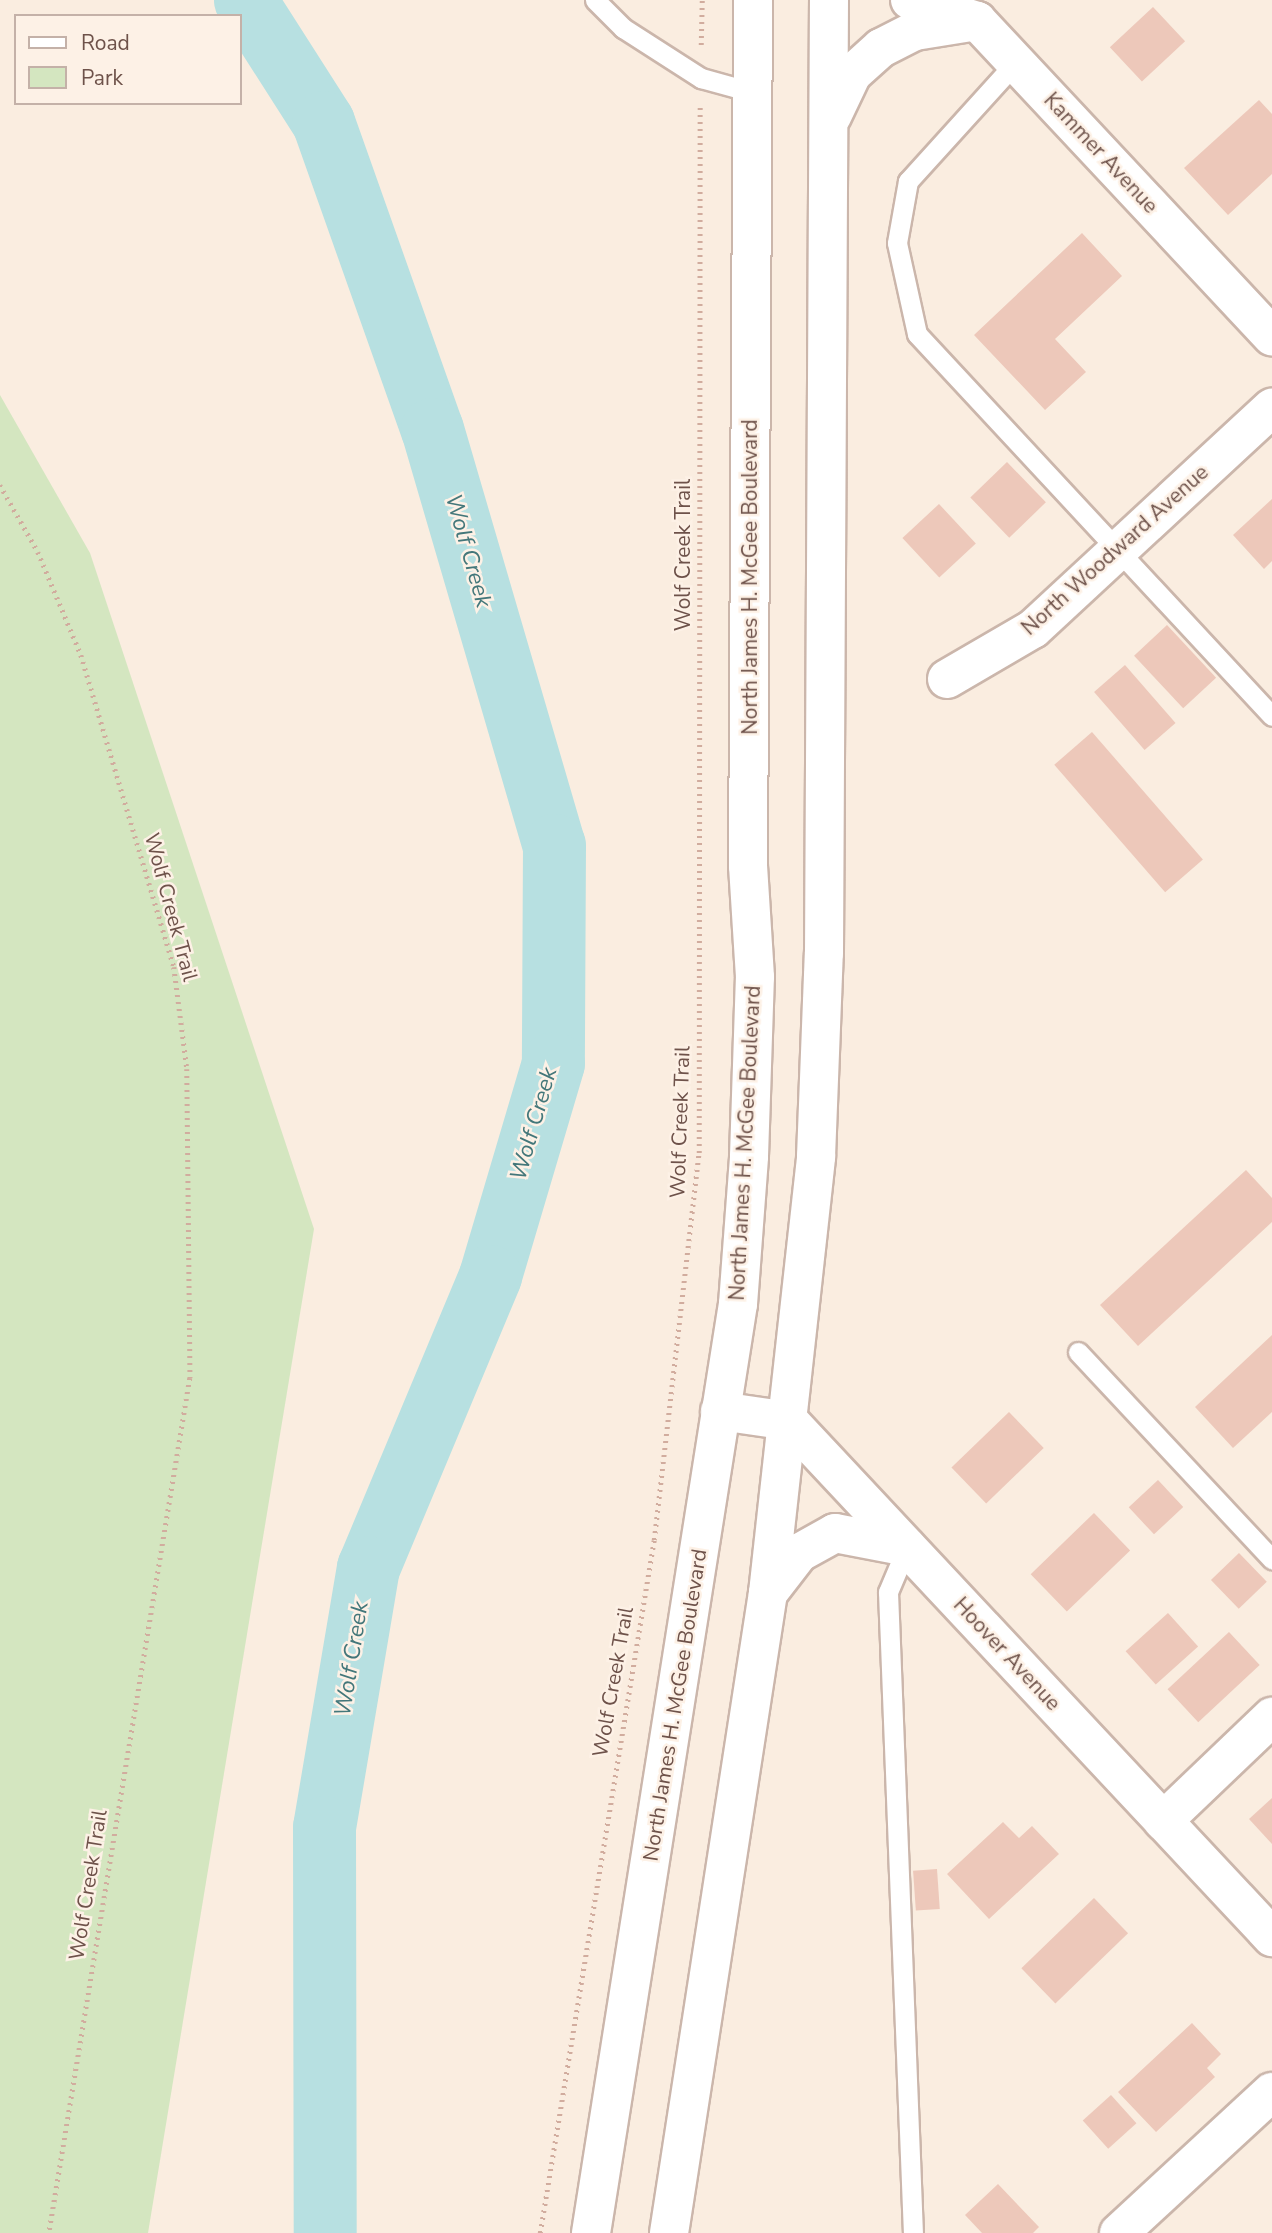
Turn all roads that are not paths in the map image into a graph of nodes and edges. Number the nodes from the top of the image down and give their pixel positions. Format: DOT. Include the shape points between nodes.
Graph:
graph roads {
  1 [pos="595,0"];
  2 [pos="752,0"];
  3 [pos="829,0"];
  4 [pos="910,0"];
  5 [pos="990,11"];
  6 [pos="1016,62"];
  7 [pos="752,92"];
  8 [pos="828,124"];
  9 [pos="1272,336"];
  10 [pos="1272,408"];
  11 [pos="1120,548"];
  12 [pos="947,679"];
  13 [pos="1272,716"];
  14 [pos="1078,1352"];
  15 [pos="720,1411"];
  16 [pos="789,1421"];
  17 [pos="907,1546"];
  18 [pos="1272,1559"];
  19 [pos="768,1593"];
  20 [pos="1272,1717"];
  21 [pos="1163,1821"];
  22 [pos="1272,1937"];
  23 [pos="1272,2092"];
  24 [pos="591,2233"];
  25 [pos="669,2233"];
  26 [pos="913,2233"];
  27 [pos="1119,2233"];
  1 -- 7 [label="lane" via="623,29 701,78"];
  2 -- 7 [label="main road, North James H. McGee Boulevard"];
  3 -- 8 [label="main road"];
  4 -- 5 [label="main road"];
  5 -- 6 [label="main road, Kammer Avenue"];
  5 -- 8 [label="main road" via="915,31 881,48 852,74"];
  6 -- 9 [label="main road, Kammer Avenue"];
  6 -- 11 [label="lane" via="908,181 897,243 917,334"];
  7 -- 15 [label="main road, North James H. McGee Boulevard" via="748,866 755,977 738,1304"];
  8 -- 16 [label="main road" via="824,953 816,1157"];
  10 -- 11 [label="main road, North Woodward Avenue"];
  11 -- 12 [label="main road, North Woodward Avenue" via="1033,629"];
  11 -- 13 [label="lane"];
  14 -- 18 [label="lane"];
  15 -- 16 [label="main road"];
  15 -- 24 [label="main road, North James H. McGee Boulevard"];
  16 -- 17 [label="main road, Hoover Avenue"];
  16 -- 19 [label="main road"];
  17 -- 19 [label="main road" via="835,1533 799,1553"];
  17 -- 21 [label="main road, Hoover Avenue"];
  17 -- 26 [label="lane" via="888,1592"];
  19 -- 25 [label="main road"];
  20 -- 21 [label="main road"];
  21 -- 22 [label="main road, Hoover Avenue"];
  23 -- 27 [label="main road"];
}
